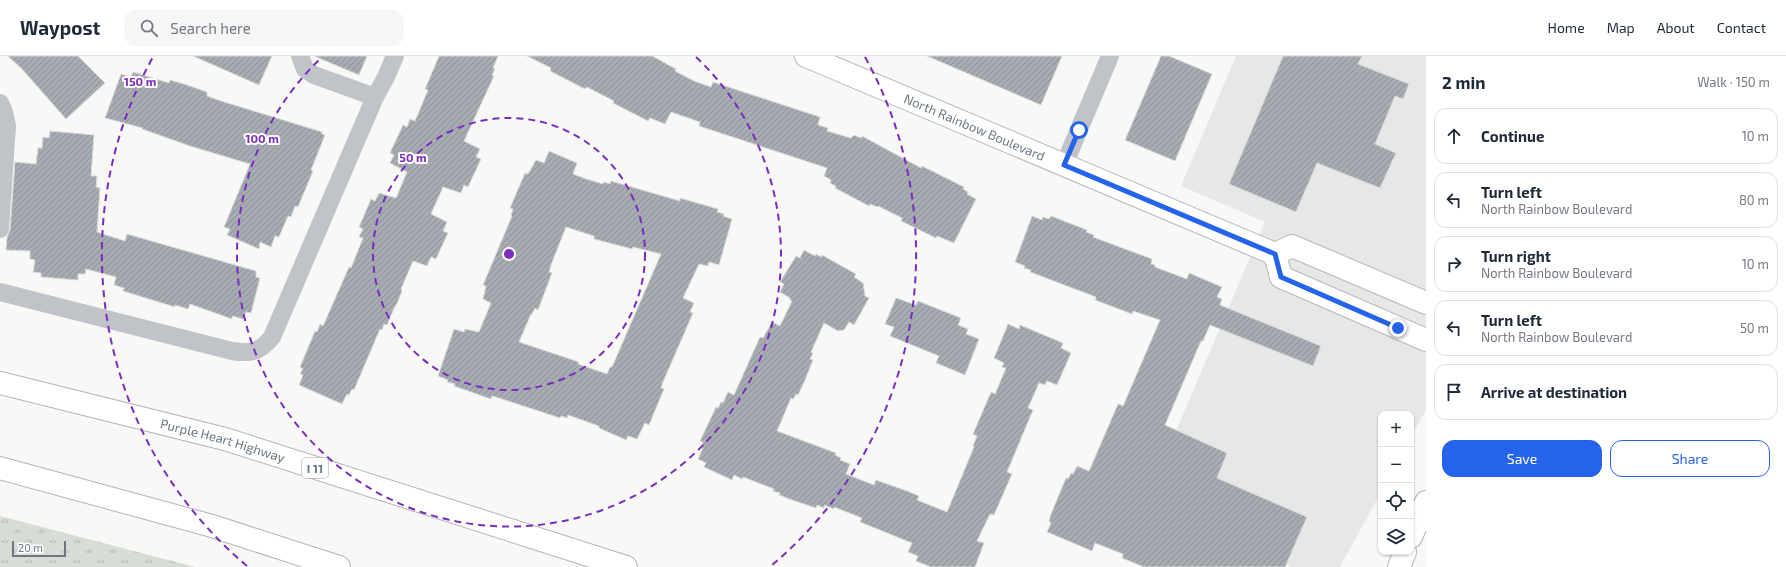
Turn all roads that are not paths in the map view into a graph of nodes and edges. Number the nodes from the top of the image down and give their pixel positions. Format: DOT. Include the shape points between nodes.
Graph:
graph roads {
  1 [pos="300,56"];
  2 [pos="395,56"];
  3 [pos="806,56"];
  4 [pos="1110,56"];
  5 [pos="833,61"];
  6 [pos="374,97"];
  7 [pos="0,103"];
  8 [pos="1064,165"];
  9 [pos="0,228"];
  10 [pos="1275,254"];
  11 [pos="0,292"];
  12 [pos="1426,302"];
  13 [pos="1426,340"];
  14 [pos="0,383"];
  15 [pos="0,468"];
  16 [pos="1426,502"];
  17 [pos="1414,530"];
  18 [pos="1404,555"];
  19 [pos="339,567"];
  20 [pos="626,567"];
  21 [pos="1399,567"];
  1 -- 6 [label="street" via="305,69 314,75"];
  2 -- 6 [label="street"];
  3 -- 5 [label="main road, North Rainbow Boulevard"];
  4 -- 8 [label="street"];
  5 -- 8 [label="main road, North Rainbow Boulevard"];
  6 -- 11 [label="street" via="272,336 257,350 245,353 232,351"];
  7 -- 9 [label="street" via="7,126"];
  8 -- 10 [label="main road, North Rainbow Boulevard"];
  10 -- 12 [label="main road" via="1292,246"];
  10 -- 13 [label="main road" via="1281,277"];
  14 -- 20 [label="main road, Purple Heart Highway / I 11" via="225,439"];
  15 -- 19 [label="main road" via="212,526"];
  16 -- 17 [label="main road"];
  18 -- 21 [label="main road"];
}
